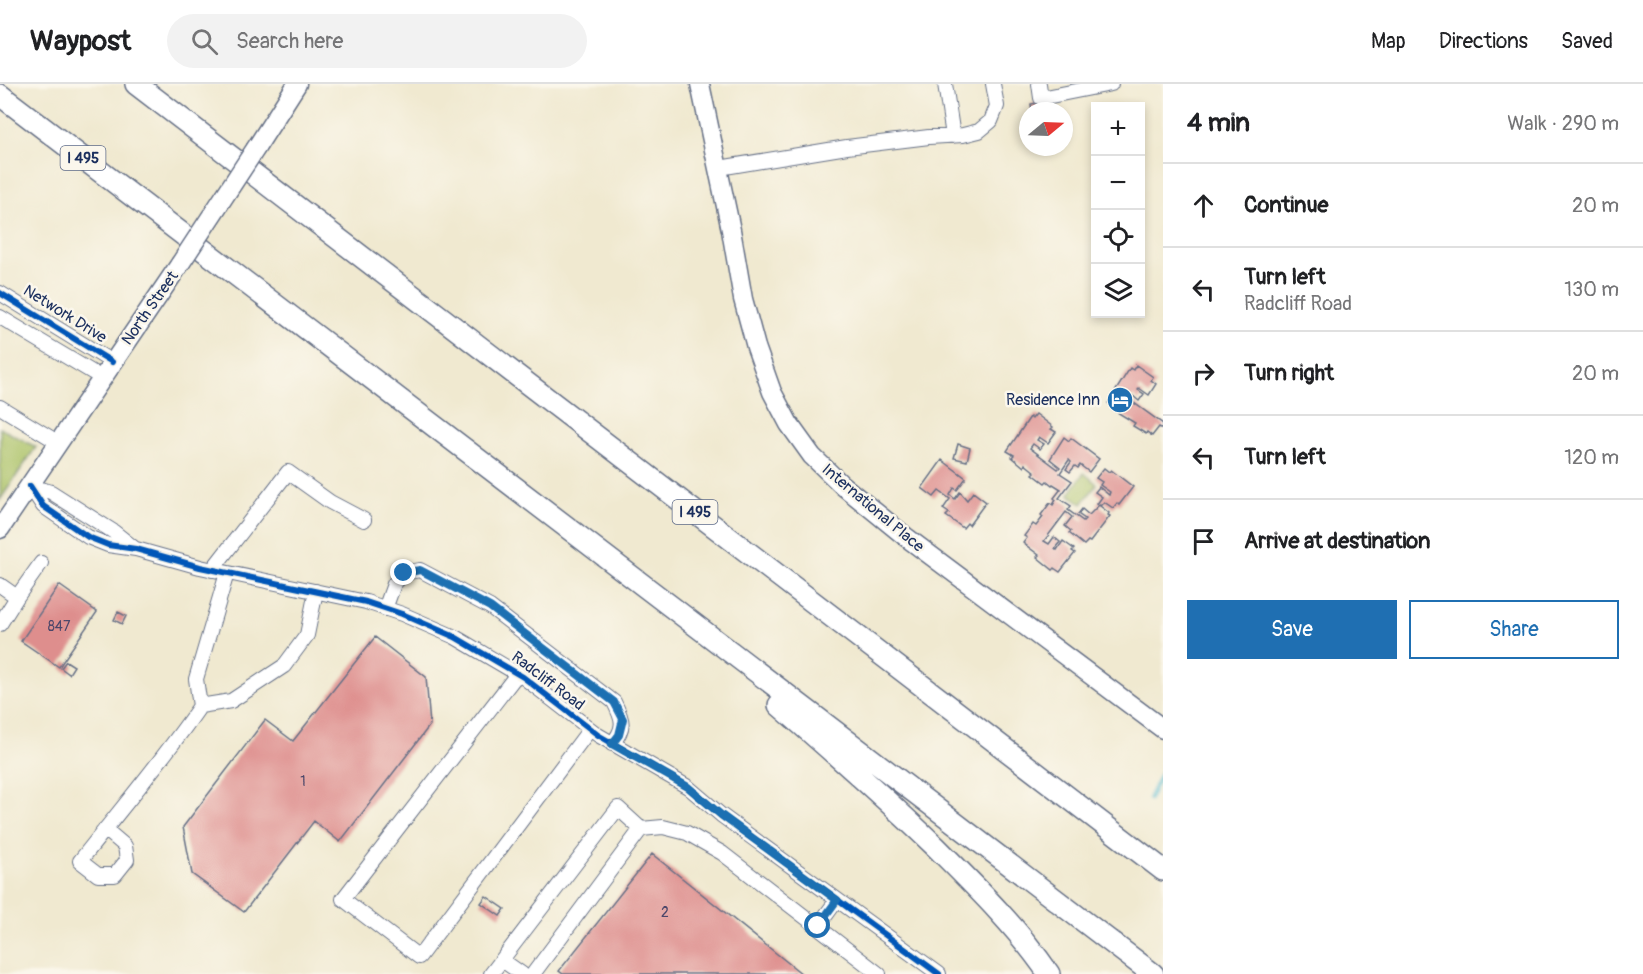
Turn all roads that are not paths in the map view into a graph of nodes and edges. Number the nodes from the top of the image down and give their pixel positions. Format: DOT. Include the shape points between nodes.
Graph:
graph roads {
  1 [pos="136,84"];
  2 [pos="297,84"];
  3 [pos="700,84"];
  4 [pos="945,84"];
  5 [pos="993,84"];
  6 [pos="1039,84"];
  7 [pos="1110,84"];
  8 [pos="0,95"];
  9 [pos="953,136"];
  10 [pos="719,168"];
  11 [pos="0,293"];
  12 [pos="0,317"];
  13 [pos="112,362"];
  14 [pos="102,378"];
  15 [pos="0,407"];
  16 [pos="59,443"];
  17 [pos="30,486"];
  18 [pos="364,520"];
  19 [pos="0,529"];
  20 [pos="41,563"];
  21 [pos="212,570"];
  22 [pos="227,573"];
  23 [pos="640,584"];
  24 [pos="0,585"];
  25 [pos="316,591"];
  26 [pos="17,597"];
  27 [pos="385,609"];
  28 [pos="0,624"];
  29 [pos="518,673"];
  30 [pos="200,706"];
  31 [pos="590,729"];
  32 [pos="1163,729"];
  33 [pos="612,744"];
  34 [pos="105,829"];
  35 [pos="641,830"];
  36 [pos="1163,870"];
  37 [pos="837,900"];
  38 [pos="818,926"];
  39 [pos="502,960"];
  40 [pos="491,974"];
  41 [pos="522,974"];
  42 [pos="533,974"];
  43 [pos="879,974"];
  44 [pos="939,974"];
  45 [pos="1049,974"];
  46 [pos="1153,974"];
  1 -- 36 [label="highway, I 495"];
  2 -- 13 [label="main road, North Street, bridge"];
  3 -- 10 [label="main road, International Place"];
  4 -- 9 [label="street"];
  5 -- 9 [label="street" via="997,106 991,121 979,131"];
  6 -- 7 [label="street" via="1041,98"];
  8 -- 23 [label="highway, I 495"];
  9 -- 10 [label="street" via="847,147"];
  10 -- 32 [label="main road, International Place" via="743,299 756,347 772,392 812,456 906,537"];
  11 -- 13 [label="street, Network Drive"];
  12 -- 14 [label="street"];
  13 -- 14 [label="main road, North Street"];
  14 -- 16 [label="main road, North Street"];
  15 -- 16 [label="street"];
  16 -- 17 [label="main road, North Street"];
  17 -- 19 [label="main road, North Street"];
  17 -- 21 [label="street, Radcliff Road" via="51,492 136,549"];
  18 -- 21 [label="street" via="288,472"];
  20 -- 26 [label="street"];
  21 -- 22 [label="street, Radcliff Road"];
  22 -- 25 [label="street, Radcliff Road"];
  22 -- 30 [label="street" via="196,679"];
  23 -- 45 [label="highway" via="911,824 997,909"];
  23 -- 46 [label="highway, I 495"];
  24 -- 26 [label="street"];
  25 -- 27 [label="street, Radcliff Road"];
  25 -- 30 [label="street" via="307,634 284,666 231,701"];
  26 -- 28 [label="street"];
  27 -- 29 [label="street, Radcliff Road" via="455,637"];
  27 -- 33 [label="street" via="394,584 404,573 420,570 490,607 614,702 623,719"];
  29 -- 31 [label="street, Radcliff Road"];
  29 -- 31 [label="street" via="343,899 420,957"];
  30 -- 34 [label="street"];
  31 -- 33 [label="street, Radcliff Road"];
  33 -- 37 [label="street, Radcliff Road" via="688,787"];
  35 -- 38 [label="street" via="663,827 687,833 714,848"];
  35 -- 39 [label="street" via="618,808"];
  35 -- 42 [label="street"];
  37 -- 38 [label="street"];
  37 -- 44 [label="street, Radcliff Road"];
  38 -- 43 [label="street"];
  39 -- 40 [label="street"];
  39 -- 41 [label="street"];
}
